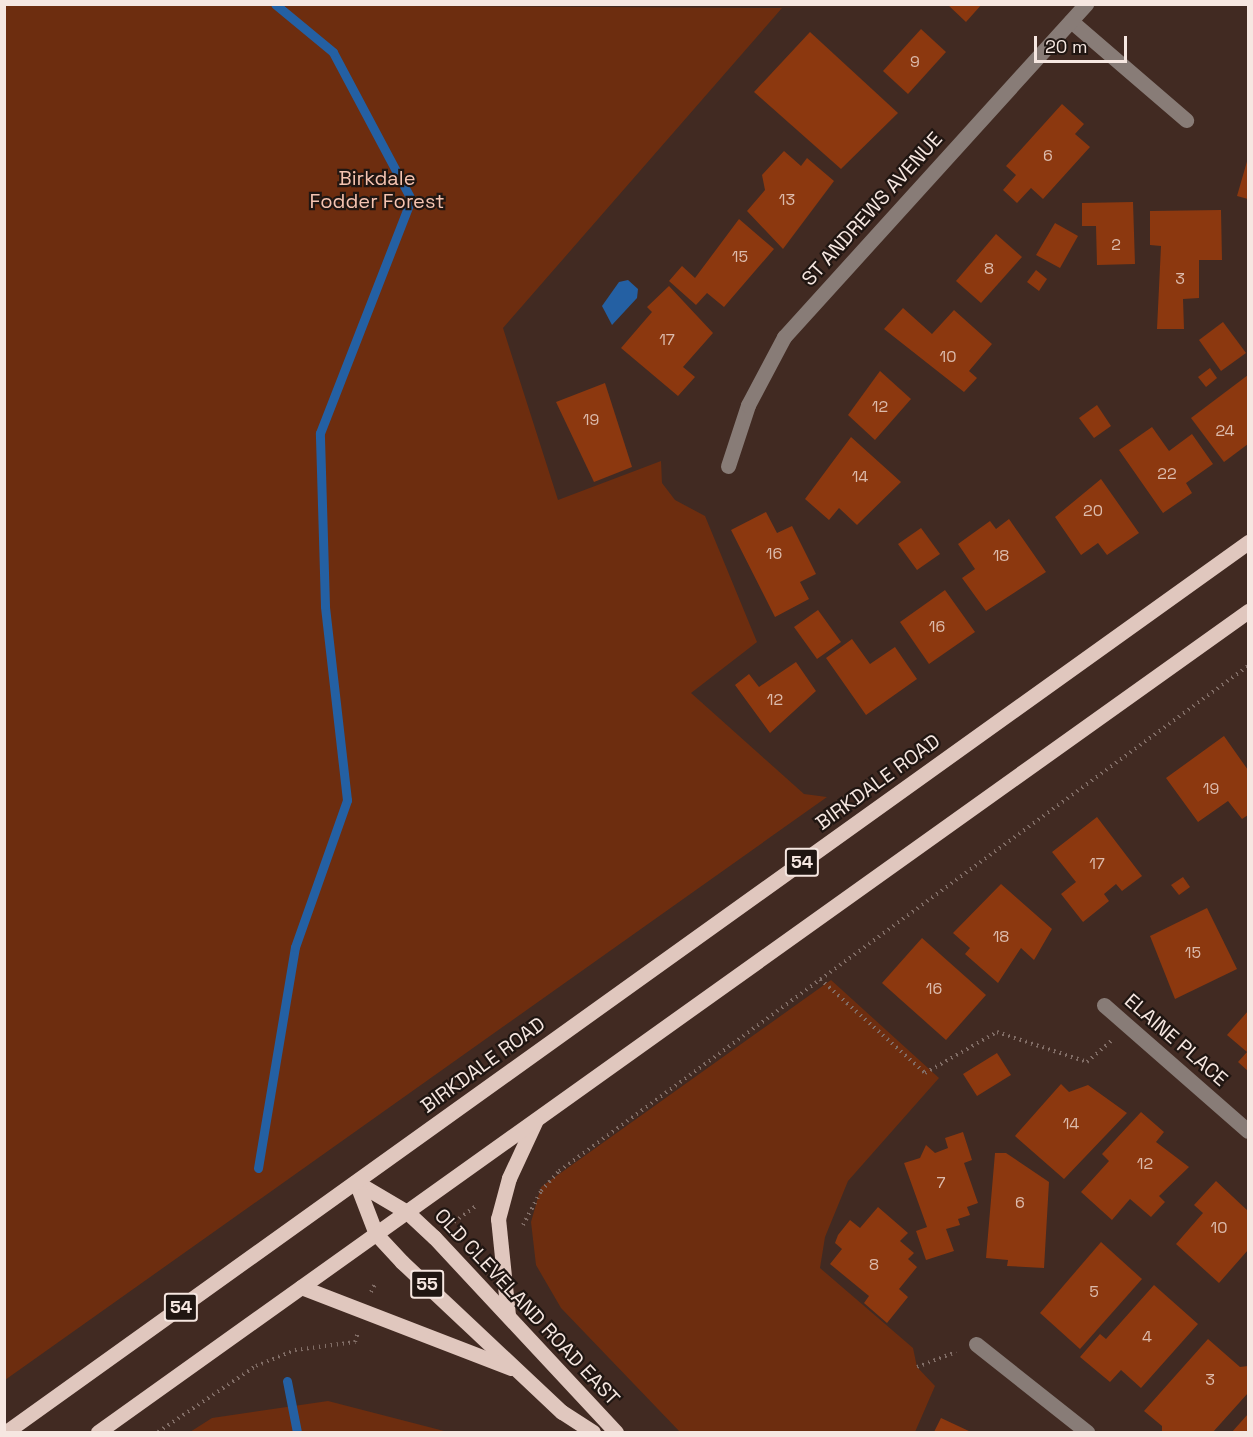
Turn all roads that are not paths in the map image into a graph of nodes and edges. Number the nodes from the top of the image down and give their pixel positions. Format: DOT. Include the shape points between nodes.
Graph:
graph roads {
  1 [pos="1086,4"];
  2 [pos="1071,21"];
  3 [pos="1186,120"];
  4 [pos="728,466"];
  5 [pos="1248,542"];
  6 [pos="1248,611"];
  7 [pos="1104,1005"];
  8 [pos="536,1121"];
  9 [pos="1248,1131"];
  10 [pos="356,1182"];
  11 [pos="407,1212"];
  12 [pos="376,1234"];
  13 [pos="302,1287"];
  14 [pos="507,1315"];
  15 [pos="976,1344"];
  16 [pos="520,1372"];
  17 [pos="6,1432"];
  18 [pos="98,1432"];
  19 [pos="593,1432"];
  20 [pos="616,1432"];
  21 [pos="1087,1432"];
  1 -- 2 [label="street, ST ANDREWS AVENUE"];
  2 -- 3 [label="street"];
  2 -- 4 [label="street, ST ANDREWS AVENUE" via="784,338 748,405"];
  5 -- 10 [label="main road, BIRKDALE ROAD / 54"];
  6 -- 8 [label="main road"];
  7 -- 9 [label="street, ELAINE PLACE"];
  8 -- 11 [label="main road"];
  8 -- 14 [label="main road" via="509,1178 498,1219"];
  10 -- 11 [label="main road, OLD CLEVELAND ROAD EAST / 55"];
  10 -- 12 [label="main road, OLD CLEVELAND ROAD EAST / 55"];
  10 -- 17 [label="main road, 54"];
  11 -- 12 [label="main road, OLD CLEVELAND ROAD EAST"];
  11 -- 14 [label="main road, OLD CLEVELAND ROAD EAST / 55"];
  12 -- 13 [label="main road, OLD CLEVELAND ROAD EAST"];
  12 -- 16 [label="main road, OLD CLEVELAND ROAD EAST / 55"];
  13 -- 16 [label="main road"];
  13 -- 18 [label="main road, OLD CLEVELAND ROAD EAST"];
  14 -- 20 [label="main road, OLD CLEVELAND ROAD EAST / 55"];
  15 -- 21 [label="street"];
  16 -- 19 [label="main road, OLD CLEVELAND ROAD EAST / 55"];
}
